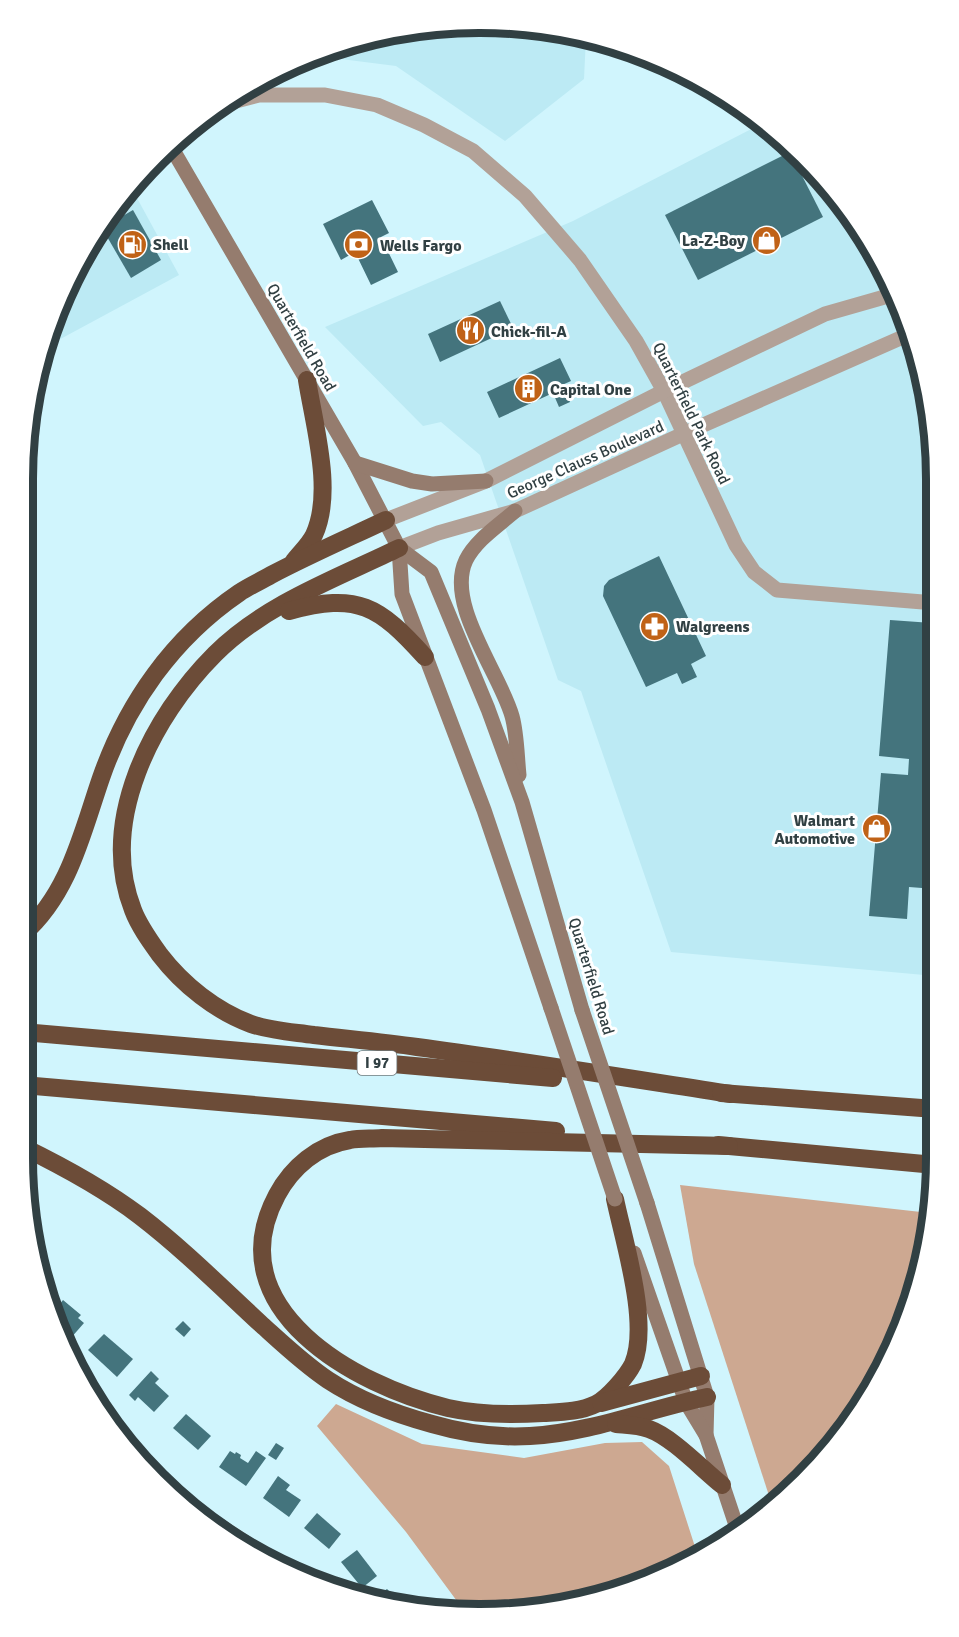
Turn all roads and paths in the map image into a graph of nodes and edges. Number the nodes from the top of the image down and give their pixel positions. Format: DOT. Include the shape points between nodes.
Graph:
graph roads {
  1 [pos="248,98"];
  2 [pos="175,154"];
  3 [pos="886,296"];
  4 [pos="902,337"];
  5 [pos="307,380"];
  6 [pos="664,391"];
  7 [pos="683,434"];
  8 [pos="356,463"];
  9 [pos="486,481"];
  10 [pos="515,511"];
  11 [pos="386,520"];
  12 [pos="399,548"];
  13 [pos="291,565"];
  14 [pos="926,602"];
  15 [pos="258,619"];
  16 [pos="425,657"];
  17 [pos="522,802"];
  18 [pos="33,926"];
  19 [pos="33,1033"];
  20 [pos="33,1086"];
  21 [pos="732,1094"];
  22 [pos="926,1108"];
  23 [pos="729,1146"];
  24 [pos="33,1152"];
  25 [pos="926,1164"];
  26 [pos="615,1199"];
  27 [pos="701,1376"];
  28 [pos="680,1381"];
  29 [pos="707,1397"];
  30 [pos="686,1402"];
  31 [pos="597,1404"];
  32 [pos="599,1424"];
  33 [pos="706,1435"];
  34 [pos="722,1485"];
  35 [pos="735,1524"];
  1 -- 6 [label="street, Quarterfield Park Road" via="325,95 377,105 473,151 525,196 580,260 636,341"];
  2 -- 5 [label="main road, Quarterfield Road"];
  3 -- 6 [label="street, George Clauss Boulevard" via="825,314"];
  4 -- 7 [label="street, George Clauss Boulevard"];
  5 -- 8 [label="main road, Quarterfield Road"];
  5 -- 13 [label="highway" via="323,498 313,537"];
  6 -- 7 [label="street, Quarterfield Park Road"];
  6 -- 9 [label="street, George Clauss Boulevard"];
  7 -- 10 [label="street, George Clauss Boulevard"];
  7 -- 14 [label="street, Quarterfield Park Road" via="736,545 754,572 777,590"];
  8 -- 9 [label="main road" via="412,482"];
  8 -- 11 [label="main road, Quarterfield Road"];
  9 -- 11 [label="street, George Clauss Boulevard"];
  10 -- 12 [label="street, George Clauss Boulevard"];
  10 -- 17 [label="main road" via="477,545 466,561 462,597 512,716"];
  11 -- 12 [label="main road, Quarterfield Road"];
  11 -- 13 [label="highway"];
  12 -- 15 [label="highway"];
  12 -- 16 [label="main road, Quarterfield Road" via="402,594"];
  12 -- 17 [label="main road, Quarterfield Road" via="431,572"];
  13 -- 18 [label="highway" via="241,592 205,619 155,673 132,706 115,741 72,862 54,898"];
  15 -- 16 [label="highway" via="315,604 352,604 369,609 398,627"];
  15 -- 21 [label="highway" via="216,653 184,689 157,730 130,795 123,835 126,885 147,937 169,966 192,989 251,1024"];
  16 -- 26 [label="main road, Quarterfield Road, bridge" via="484,810"];
  17 -- 27 [label="main road, Quarterfield Road, bridge" via="582,1010"];
  19 -- 21 [label="highway, I 97"];
  20 -- 23 [label="highway"];
  21 -- 22 [label="highway, I 97"];
  23 -- 25 [label="highway"];
  23 -- 31 [label="highway" via="351,1139 322,1148 283,1183 270,1209 264,1243 268,1282 293,1325 337,1362 371,1381 448,1408 488,1414 569,1411"];
  24 -- 32 [label="highway" via="101,1188 141,1216 290,1351 361,1400 444,1428 489,1435 531,1436"];
  26 -- 28 [label="main road, Quarterfield Road"];
  26 -- 31 [label="highway" via="639,1315 639,1333 632,1365 621,1382"];
  27 -- 28 [label="highway"];
  27 -- 29 [label="main road, Quarterfield Road"];
  28 -- 30 [label="main road, Quarterfield Road"];
  28 -- 31 [label="highway"];
  29 -- 30 [label="highway"];
  29 -- 33 [label="main road, Quarterfield Road"];
  30 -- 32 [label="highway"];
  30 -- 33 [label="main road, Quarterfield Road"];
  32 -- 34 [label="highway" via="634,1425 650,1430"];
  33 -- 34 [label="main road, Quarterfield Road"];
  34 -- 35 [label="main road, Quarterfield Road"];
}
